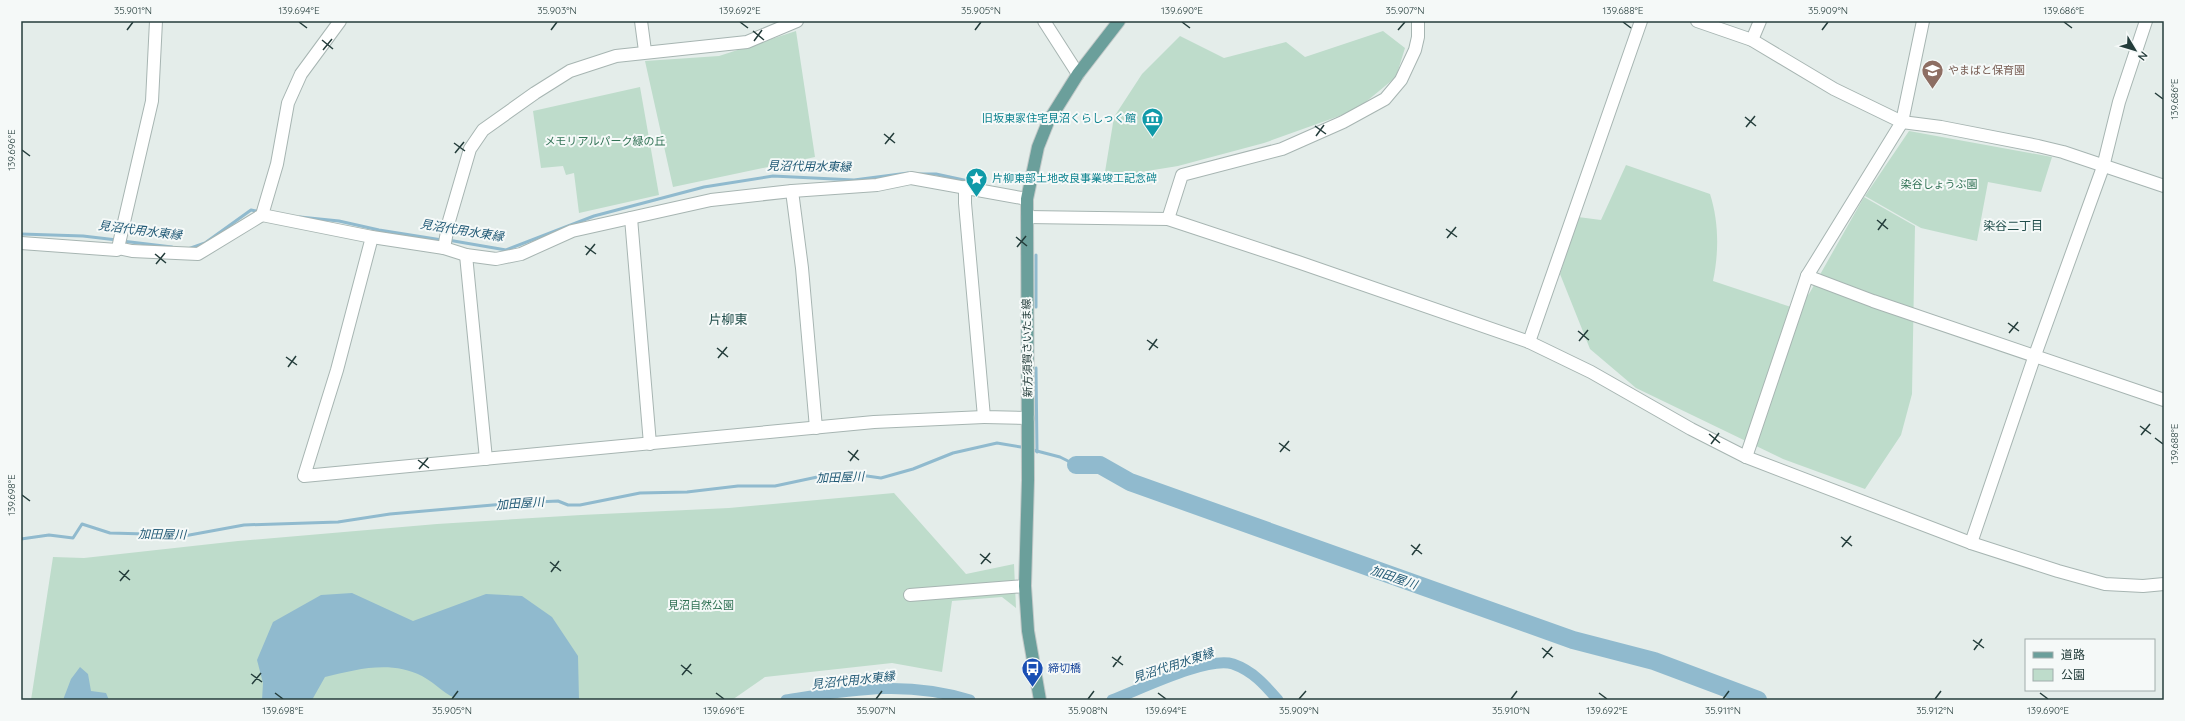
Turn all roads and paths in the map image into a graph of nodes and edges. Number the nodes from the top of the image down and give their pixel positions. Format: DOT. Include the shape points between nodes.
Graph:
graph roads {
  1 [pos="156,21"];
  2 [pos="340,21"];
  3 [pos="641,21"];
  4 [pos="797,21"];
  5 [pos="1044,21"];
  6 [pos="1119,21"];
  7 [pos="1418,21"];
  8 [pos="1641,21"];
  9 [pos="1697,21"];
  10 [pos="1760,21"];
  11 [pos="1923,21"];
  12 [pos="2146,21"];
  13 [pos="1752,40"];
  14 [pos="645,51"];
  15 [pos="1078,74"];
  16 [pos="1902,122"];
  17 [pos="2103,167"];
  18 [pos="2164,186"];
  19 [pos="965,187"];
  20 [pos="792,190"];
  21 [pos="1027,199"];
  22 [pos="262,215"];
  23 [pos="1027,217"];
  24 [pos="631,218"];
  25 [pos="1168,219"];
  26 [pos="372,237"];
  27 [pos="21,243"];
  28 [pos="444,248"];
  29 [pos="117,250"];
  30 [pos="466,255"];
  31 [pos="1808,276"];
  32 [pos="1529,342"];
  33 [pos="2035,355"];
  34 [pos="2164,400"];
  35 [pos="984,417"];
  36 [pos="1028,418"];
  37 [pos="816,428"];
  38 [pos="650,444"];
  39 [pos="1746,457"];
  40 [pos="486,459"];
  41 [pos="1971,542"];
  42 [pos="2164,584"];
  43 [pos="1025,586"];
  44 [pos="910,595"];
  45 [pos="1040,700"];
  1 -- 22 [label="street" via="152,100 118,248 198,254"];
  2 -- 22 [label="street" via="300,74 288,103 277,164"];
  3 -- 14 [label="street"];
  4 -- 14 [label="street" via="747,42"];
  5 -- 15 [label="street"];
  6 -- 15 [label="main road, 新方須賀さいたま線"];
  7 -- 25 [label="street" via="1415,50 1401,80 1385,98 1343,122 1282,149 1182,175"];
  8 -- 32 [label="street"];
  9 -- 13 [label="street"];
  10 -- 13 [label="street"];
  11 -- 16 [label="street"];
  12 -- 17 [label="street" via="2119,102"];
  13 -- 16 [label="street" via="1834,89"];
  14 -- 28 [label="street" via="616,56 570,72 483,130 470,148"];
  15 -- 21 [label="main road, 新方須賀さいたま線" via="1048,122 1038,147"];
  16 -- 17 [label="street" via="2025,143 2063,152"];
  16 -- 31 [label="street"];
  17 -- 18 [label="street"];
  17 -- 33 [label="street"];
  19 -- 20 [label="street" via="911,178 878,184"];
  19 -- 21 [label="street"];
  19 -- 35 [label="street"];
  20 -- 24 [label="street" via="711,200"];
  20 -- 37 [label="street" via="802,268"];
  21 -- 23 [label="main road, 新方須賀さいたま線"];
  22 -- 26 [label="street"];
  23 -- 25 [label="street"];
  23 -- 36 [label="main road, 新方須賀さいたま線"];
  24 -- 30 [label="street" via="572,231 521,254 496,259"];
  24 -- 38 [label="street"];
  25 -- 32 [label="street"];
  26 -- 28 [label="street"];
  26 -- 40 [label="street" via="338,370 304,476"];
  27 -- 29 [label="street"];
  28 -- 30 [label="street"];
  30 -- 40 [label="street"];
  31 -- 33 [label="street" via="1873,301"];
  31 -- 39 [label="street"];
  32 -- 39 [label="street" via="1591,372 1691,430"];
  33 -- 34 [label="street"];
  33 -- 41 [label="street"];
  35 -- 36 [label="street"];
  35 -- 37 [label="street" via="874,422"];
  36 -- 43 [label="main road, 新方須賀さいたま線"];
  37 -- 38 [label="street"];
  38 -- 40 [label="street" via="572,449"];
  39 -- 41 [label="street"];
  41 -- 42 [label="street" via="2105,584"];
  43 -- 44 [label="street"];
  43 -- 45 [label="main road, 新方須賀さいたま線" via="1028,631"];
}
